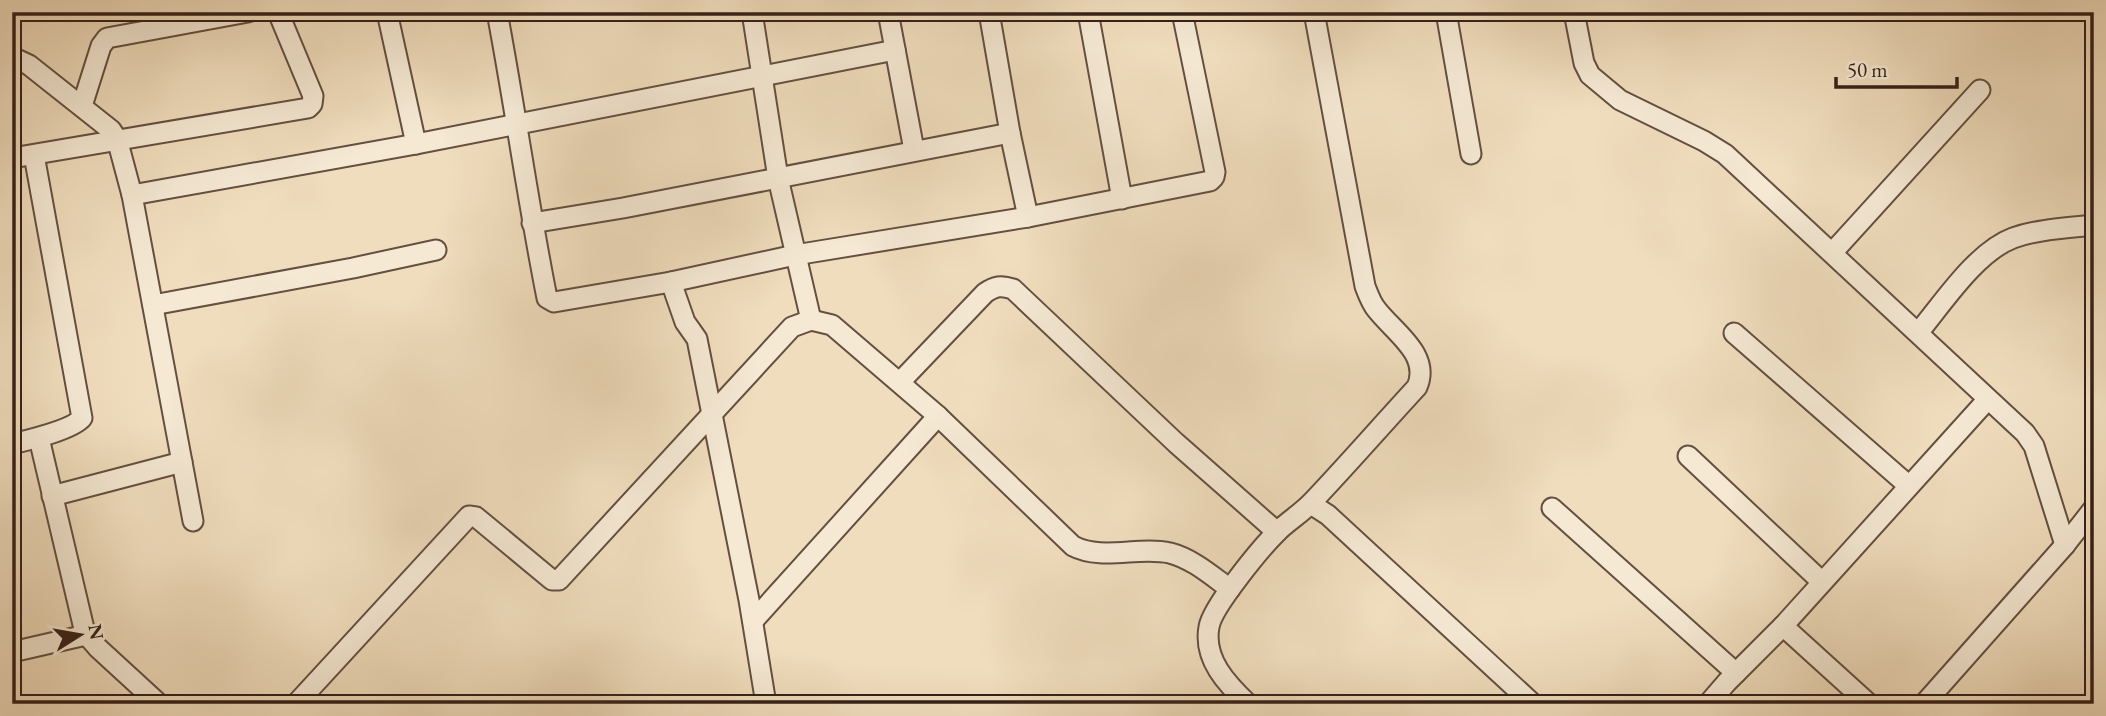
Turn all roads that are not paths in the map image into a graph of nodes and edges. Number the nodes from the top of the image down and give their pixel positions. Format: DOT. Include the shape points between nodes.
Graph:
graph roads {
  1 [pos="248,12"];
  2 [pos="278,12"];
  3 [pos="387,12"];
  4 [pos="497,12"];
  5 [pos="752,12"];
  6 [pos="888,12"];
  7 [pos="989,12"];
  8 [pos="1088,12"];
  9 [pos="1182,12"];
  10 [pos="1314,12"];
  11 [pos="1446,12"];
  12 [pos="1574,12"];
  13 [pos="895,50"];
  14 [pos="12,57"];
  15 [pos="761,75"];
  16 [pos="1980,90"];
  17 [pos="82,106"];
  18 [pos="518,123"];
  19 [pos="1010,133"];
  20 [pos="117,139"];
  21 [pos="416,144"];
  22 [pos="914,150"];
  23 [pos="1471,154"];
  24 [pos="34,155"];
  25 [pos="12,158"];
  26 [pos="778,178"];
  27 [pos="132,195"];
  28 [pos="1122,199"];
  29 [pos="1028,217"];
  30 [pos="532,223"];
  31 [pos="2094,225"];
  32 [pos="436,250"];
  33 [pos="1832,253"];
  34 [pos="795,256"];
  35 [pos="671,282"];
  36 [pos="153,305"];
  37 [pos="811,320"];
  38 [pos="1734,333"];
  39 [pos="1918,333"];
  40 [pos="900,383"];
  41 [pos="1988,399"];
  42 [pos="712,414"];
  43 [pos="938,416"];
  44 [pos="39,438"];
  45 [pos="12,443"];
  46 [pos="1688,456"];
  47 [pos="182,462"];
  48 [pos="1909,486"];
  49 [pos="52,496"];
  50 [pos="1311,504"];
  51 [pos="1552,508"];
  52 [pos="2094,508"];
  53 [pos="193,521"];
  54 [pos="1277,532"];
  55 [pos="2064,545"];
  56 [pos="1822,582"];
  57 [pos="1230,589"];
  58 [pos="753,621"];
  59 [pos="1783,626"];
  60 [pos="86,635"];
  61 [pos="12,652"];
  62 [pos="1736,673"];
  63 [pos="159,704"];
  64 [pos="296,704"];
  65 [pos="765,704"];
  66 [pos="1248,704"];
  67 [pos="1533,704"];
  68 [pos="1708,704"];
  69 [pos="1869,704"];
  70 [pos="1924,704"];
  1 -- 17 [label="street" via="107,38"];
  2 -- 20 [label="street" via="313,96 310,107"];
  3 -- 21 [label="street"];
  4 -- 18 [label="street"];
  5 -- 15 [label="street"];
  6 -- 13 [label="street"];
  7 -- 19 [label="street"];
  8 -- 28 [label="street"];
  9 -- 28 [label="street" via="1215,175 1210,181"];
  10 -- 50 [label="street" via="1365,286 1374,308 1418,358 1421,372 1417,387"];
  11 -- 23 [label="street"];
  12 -- 33 [label="street" via="1590,75 1620,100 1725,153"];
  13 -- 15 [label="street"];
  13 -- 22 [label="street"];
  14 -- 17 [label="street"];
  15 -- 18 [label="street"];
  15 -- 26 [label="street"];
  16 -- 33 [label="street"];
  17 -- 20 [label="street"];
  18 -- 21 [label="street"];
  18 -- 30 [label="street"];
  19 -- 22 [label="street"];
  19 -- 29 [label="street"];
  20 -- 24 [label="street"];
  20 -- 27 [label="street"];
  21 -- 27 [label="street"];
  22 -- 26 [label="street"];
  24 -- 25 [label="street"];
  24 -- 44 [label="street" via="82,412 78,423"];
  26 -- 30 [label="street"];
  26 -- 34 [label="street"];
  27 -- 36 [label="street"];
  28 -- 29 [label="street"];
  29 -- 34 [label="street"];
  30 -- 35 [label="street" via="550,300"];
  31 -- 39 [label="street" via="2026,234 1999,245 1977,263"];
  32 -- 36 [label="street"];
  33 -- 39 [label="street"];
  34 -- 35 [label="street"];
  34 -- 37 [label="street"];
  35 -- 42 [label="street" via="685,322 697,339"];
  36 -- 47 [label="street"];
  37 -- 40 [label="street" via="832,325"];
  37 -- 42 [label="street" via="792,327"];
  38 -- 48 [label="street"];
  39 -- 41 [label="street"];
  40 -- 43 [label="street"];
  40 -- 54 [label="street" via="985,293 992,288 1013,289"];
  41 -- 48 [label="street"];
  41 -- 55 [label="street" via="2030,438"];
  42 -- 58 [label="street"];
  42 -- 64 [label="street" via="559,580 552,580 469,516"];
  43 -- 57 [label="street" via="1073,546 1088,552 1174,554"];
  43 -- 58 [label="street"];
  44 -- 45 [label="street"];
  44 -- 49 [label="street"];
  46 -- 56 [label="street"];
  47 -- 49 [label="street"];
  47 -- 53 [label="street"];
  48 -- 56 [label="street"];
  49 -- 60 [label="street"];
  50 -- 54 [label="street"];
  50 -- 67 [label="street"];
  51 -- 62 [label="street"];
  52 -- 55 [label="street"];
  54 -- 57 [label="street"];
  55 -- 70 [label="street"];
  56 -- 59 [label="street"];
  57 -- 66 [label="street" via="1209,624 1209,647 1229,686"];
  58 -- 65 [label="street"];
  59 -- 62 [label="street"];
  59 -- 69 [label="street"];
  60 -- 61 [label="street"];
  60 -- 63 [label="street"];
  62 -- 68 [label="street"];
}
